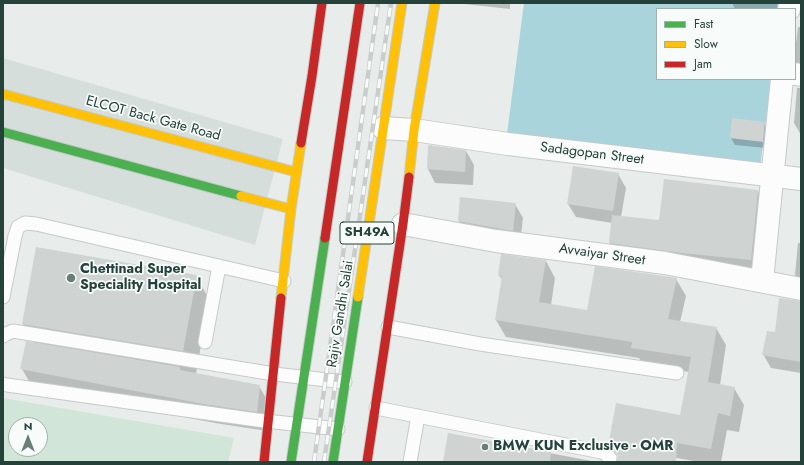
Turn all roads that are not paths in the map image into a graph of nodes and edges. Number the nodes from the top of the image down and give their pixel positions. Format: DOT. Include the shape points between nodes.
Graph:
graph roads {
  1 [pos="322,3"];
  2 [pos="360,3"];
  3 [pos="402,3"];
  4 [pos="435,3"];
  5 [pos="782,80"];
  6 [pos="3,94"];
  7 [pos="383,128"];
  8 [pos="414,130"];
  9 [pos="3,132"];
  10 [pos="296,172"];
  11 [pos="773,176"];
  12 [pos="801,179"];
  13 [pos="292,209"];
  14 [pos="403,224"];
  15 [pos="219,266"];
  16 [pos="284,281"];
  17 [pos="762,281"];
  18 [pos="801,289"];
  19 [pos="3,297"];
  20 [pos="388,328"];
  21 [pos="3,336"];
  22 [pos="206,342"];
  23 [pos="677,373"];
  24 [pos="274,374"];
  25 [pos="304,377"];
  26 [pos="345,382"];
  27 [pos="3,384"];
  28 [pos="376,408"];
  29 [pos="418,416"];
  30 [pos="269,422"];
  31 [pos="297,425"];
  32 [pos="338,429"];
  33 [pos="264,462"];
  34 [pos="292,462"];
  35 [pos="333,462"];
  36 [pos="368,462"];
  37 [pos="410,462"];
  38 [pos="609,462"];
  1 -- 10 [label="street"];
  2 -- 25 [label="street, Rajiv Gandhi Salai / SH49A"];
  3 -- 7 [label="street, Rajiv Gandhi Salai / SH49A"];
  4 -- 8 [label="street"];
  5 -- 11 [label="street"];
  6 -- 10 [label="street, ELCOT Back Gate Road"];
  7 -- 8 [label="street, Sadagopan Street"];
  7 -- 26 [label="street, Rajiv Gandhi Salai / SH49A"];
  8 -- 11 [label="street, Sadagopan Street"];
  8 -- 14 [label="street"];
  9 -- 13 [label="street"];
  10 -- 13 [label="street"];
  11 -- 12 [label="street, Sadagopan Street"];
  11 -- 17 [label="street"];
  13 -- 16 [label="street"];
  14 -- 17 [label="street, Avvaiyar Street" via="496,241 665,263"];
  14 -- 20 [label="street"];
  15 -- 16 [label="lane"];
  15 -- 19 [label="lane" via="25,223 18,227 15,236"];
  15 -- 22 [label="lane"];
  16 -- 24 [label="street"];
  17 -- 18 [label="street, Avvaiyar Street"];
  20 -- 23 [label="lane"];
  20 -- 28 [label="street"];
  21 -- 24 [label="lane" via="12,332"];
  24 -- 25 [label="lane"];
  24 -- 30 [label="street"];
  25 -- 26 [label="lane"];
  25 -- 31 [label="street, Rajiv Gandhi Salai / SH49A"];
  26 -- 32 [label="street, Rajiv Gandhi Salai / SH49A"];
  27 -- 30 [label="lane"];
  28 -- 29 [label="lane"];
  28 -- 36 [label="street"];
  29 -- 37 [label="lane"];
  29 -- 38 [label="lane" via="602,452 610,458"];
  30 -- 31 [label="lane"];
  30 -- 33 [label="street"];
  31 -- 32 [label="lane"];
  31 -- 34 [label="street, Rajiv Gandhi Salai / SH49A"];
  32 -- 35 [label="street, Rajiv Gandhi Salai / SH49A"];
}
